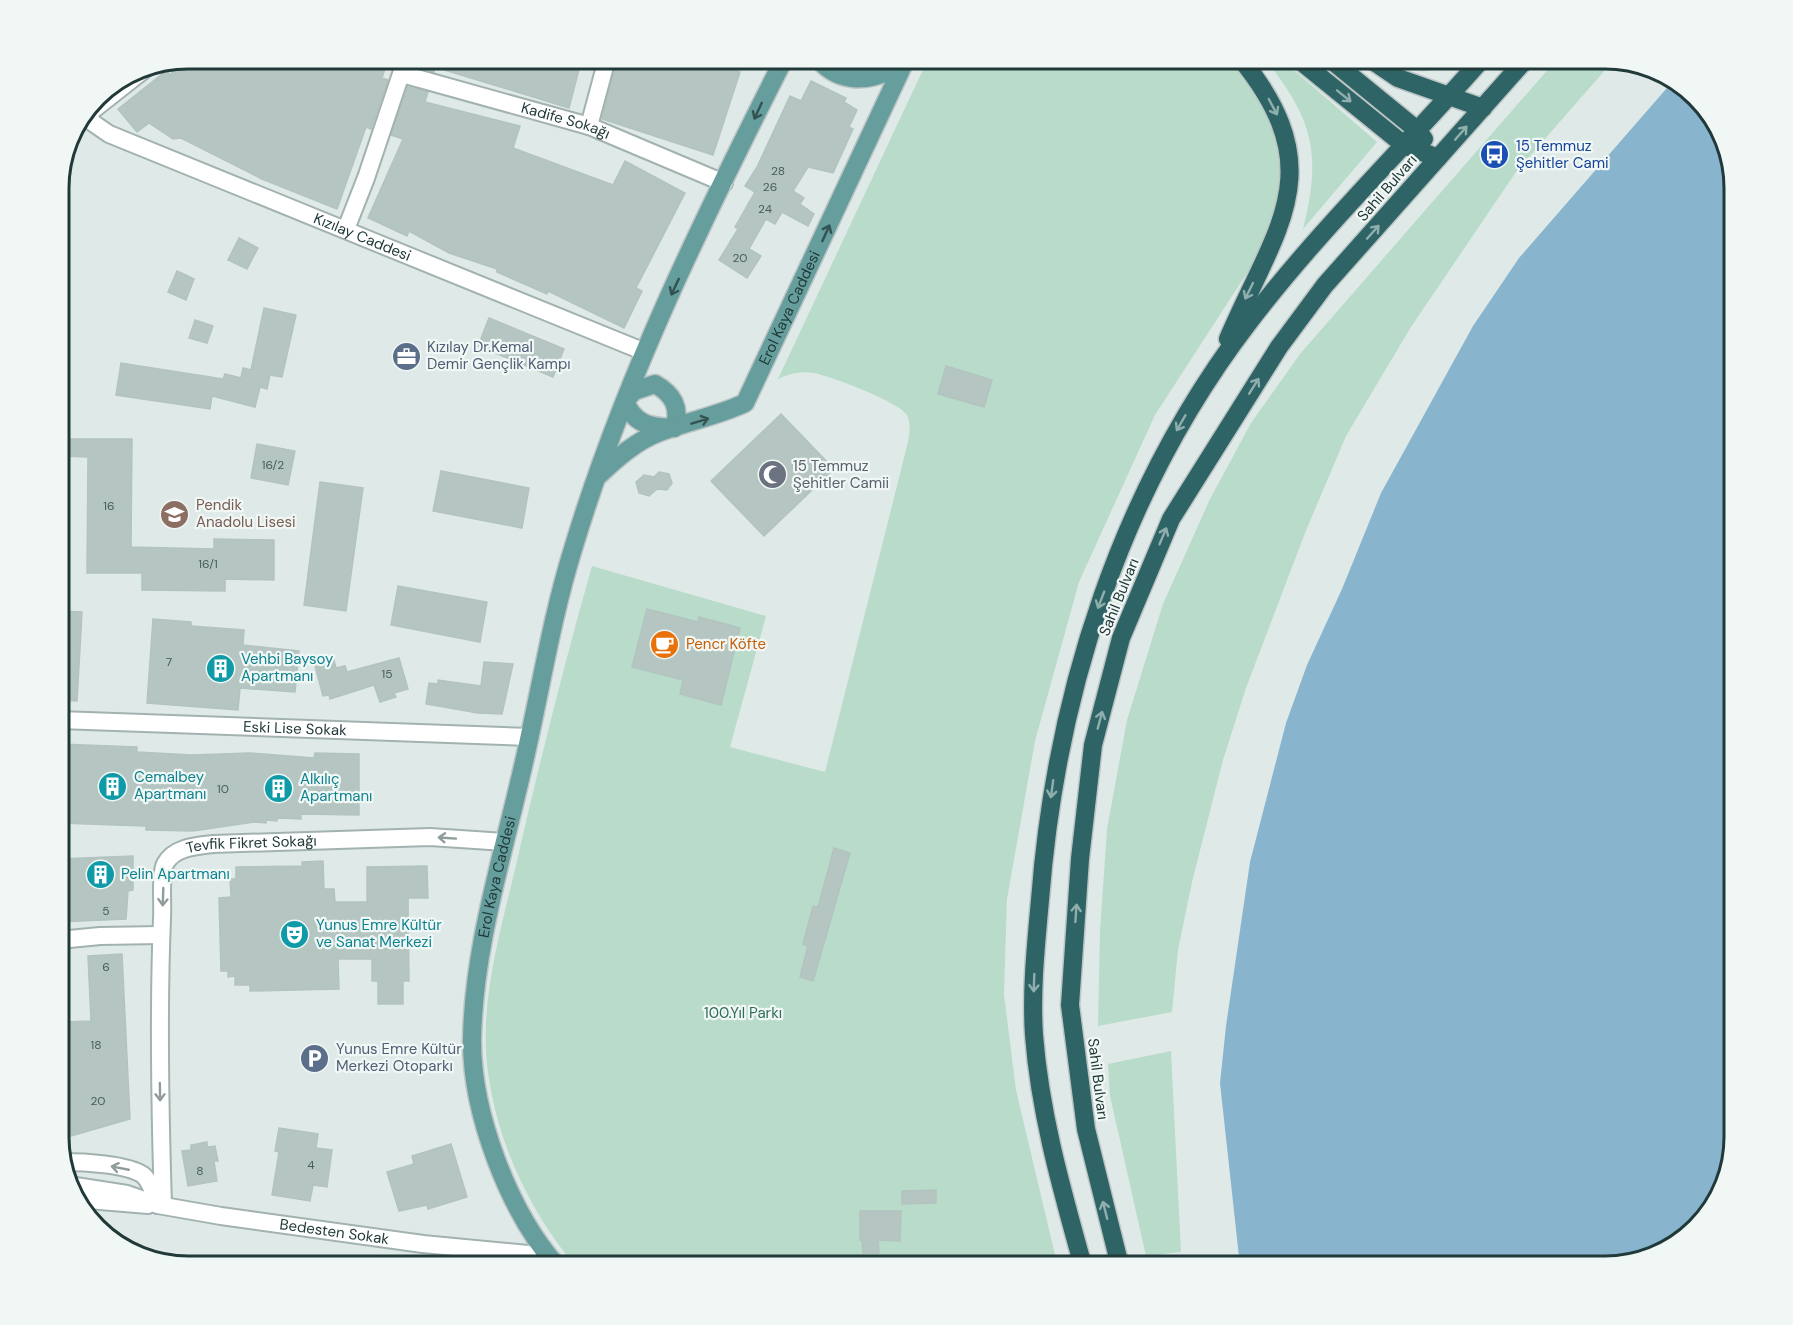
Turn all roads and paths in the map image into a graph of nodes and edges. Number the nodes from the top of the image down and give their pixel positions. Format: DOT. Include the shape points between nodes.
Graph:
graph roads {
  1 [pos="403,69"];
  2 [pos="413,69"];
  3 [pos="605,69"];
  4 [pos="779,69"];
  5 [pos="828,69"];
  6 [pos="891,69"];
  7 [pos="900,69"];
  8 [pos="1248,69"];
  9 [pos="1311,69"];
  10 [pos="1343,69"];
  11 [pos="1385,69"];
  12 [pos="1472,69"];
  13 [pos="1517,69"];
  14 [pos="1449,96"];
  15 [pos="1483,108"];
  16 [pos="91,119"];
  17 [pos="589,126"];
  18 [pos="1418,130"];
  19 [pos="1404,145"];
  20 [pos="1438,158"];
  21 [pos="724,183"];
  22 [pos="346,229"];
  23 [pos="645,352"];
  24 [pos="1212,373"];
  25 [pos="625,401"];
  26 [pos="674,428"];
  27 [pos="596,479"];
  28 [pos="69,720"];
  29 [pos="530,737"];
  30 [pos="505,842"];
  31 [pos="161,935"];
  32 [pos="69,939"];
  33 [pos="72,1163"];
  34 [pos="80,1187"];
  35 [pos="87,1200"];
  36 [pos="161,1205"];
  37 [pos="515,1256"];
  38 [pos="550,1256"];
  39 [pos="1080,1256"];
  40 [pos="1118,1256"];
  1 -- 22 [label="street"];
  2 -- 17 [label="street, Kadife Sokağı"];
  3 -- 17 [label="street"];
  4 -- 21 [label="main road, Erol Kaya Caddesi, one-way"];
  5 -- 6 [label="main road" via="861,80 876,78"];
  26 -- 7 [label="main road, Erol Kaya Caddesi, one-way" via="745,403"];
  8 -- 24 [label="highway, one-way" via="1274,108 1285,134 1289,196 1269,253"];
  9 -- 19 [label="highway, one-way"];
  10 -- 18 [label="highway"];
  11 -- 14 [label="highway" via="1398,78"];
  12 -- 14 [label="highway, Sahil Bulvarı"];
  13 -- 15 [label="highway, Sahil Bulvarı"];
  14 -- 15 [label="highway"];
  14 -- 18 [label="highway, Sahil Bulvarı"];
  20 -- 15 [label="highway, Sahil Bulvarı, one-way"];
  16 -- 22 [label="street, Kızılay Caddesi" via="109,134"];
  17 -- 21 [label="street, Kadife Sokağı"];
  18 -- 19 [label="highway, Sahil Bulvarı"];
  18 -- 20 [label="highway"];
  19 -- 20 [label="highway"];
  19 -- 24 [label="highway, Sahil Bulvarı" via="1283,280"];
  40 -- 20 [label="highway, Sahil Bulvarı, one-way" via="1086,1130 1070,1005 1080,858 1093,746 1121,638 1171,519 1252,388 1325,285"];
  21 -- 23 [label="main road, Erol Kaya Caddesi, one-way"];
  22 -- 23 [label="street, Kızılay Caddesi"];
  23 -- 25 [label="main road, Erol Kaya Caddesi"];
  24 -- 39 [label="highway, Sahil Bulvarı, one-way" via="1165,452 1127,534 1084,650 1054,772 1041,877 1033,1015 1047,1125"];
  25 -- 26 [label="main road" via="640,422"];
  25 -- 26 [label="main road" via="634,391 655,384 677,406"];
  25 -- 27 [label="main road, Erol Kaya Caddesi"];
  26 -- 27 [label="main road, Erol Kaya Caddesi" via="634,446"];
  27 -- 29 [label="main road, Erol Kaya Caddesi" via="569,563"];
  28 -- 29 [label="street, Eski Lise Sokak"];
  29 -- 30 [label="main road, Erol Kaya Caddesi"];
  30 -- 31 [label="street, Tevfik Fikret Sokağı, one-way" via="430,837 190,847 175,853 165,865"];
  30 -- 38 [label="main road, Erol Kaya Caddesi" via="477,989 472,1042 474,1070 496,1158 520,1210"];
  31 -- 32 [label="street"];
  31 -- 36 [label="street, Tevfik Fikret Sokağı, one-way"];
  36 -- 33 [label="street, one-way" via="142,1175"];
  34 -- 36 [label="street, Bedesten Sokak" via="127,1194"];
  35 -- 36 [label="street, Bedesten Sokak"];
  36 -- 37 [label="street, Bedesten Sokak"];
}
